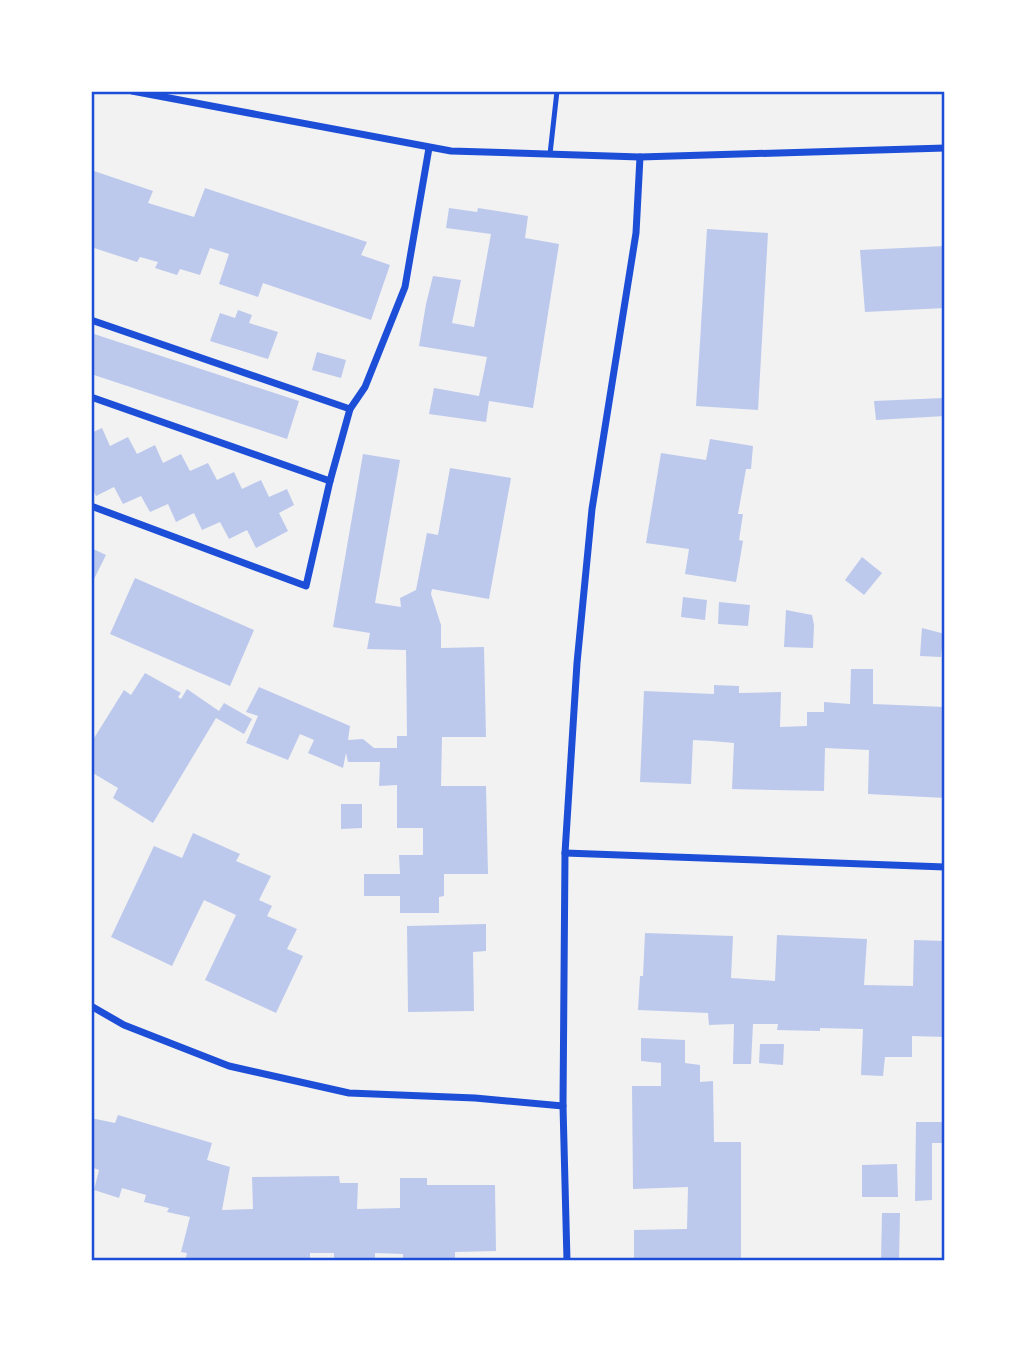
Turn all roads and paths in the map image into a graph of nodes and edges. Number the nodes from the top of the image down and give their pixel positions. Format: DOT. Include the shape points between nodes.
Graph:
graph roads {
  1 [pos="557,91"];
  2 [pos="137,92"];
  3 [pos="429,148"];
  4 [pos="945,148"];
  5 [pos="551,154"];
  6 [pos="639,157"];
  7 [pos="91,320"];
  8 [pos="91,397"];
  9 [pos="350,409"];
  10 [pos="330,481"];
  11 [pos="91,506"];
  12 [pos="565,853"];
  13 [pos="945,867"];
  14 [pos="91,1006"];
  15 [pos="563,1105"];
  16 [pos="567,1261"];
  1 -- 5 [label="lane"];
  2 -- 3 [label="street"];
  3 -- 5 [label="street"];
  3 -- 9 [label="street" via="405,287 365,387"];
  4 -- 6 [label="street"];
  5 -- 6 [label="street"];
  6 -- 12 [label="street" via="636,233 592,509"];
  7 -- 9 [label="street"];
  8 -- 10 [label="street"];
  9 -- 10 [label="street"];
  10 -- 11 [label="street" via="306,586"];
  12 -- 13 [label="street"];
  12 -- 15 [label="street"];
  14 -- 15 [label="street" via="124,1025 229,1066 349,1093"];
  15 -- 16 [label="street"];
}
